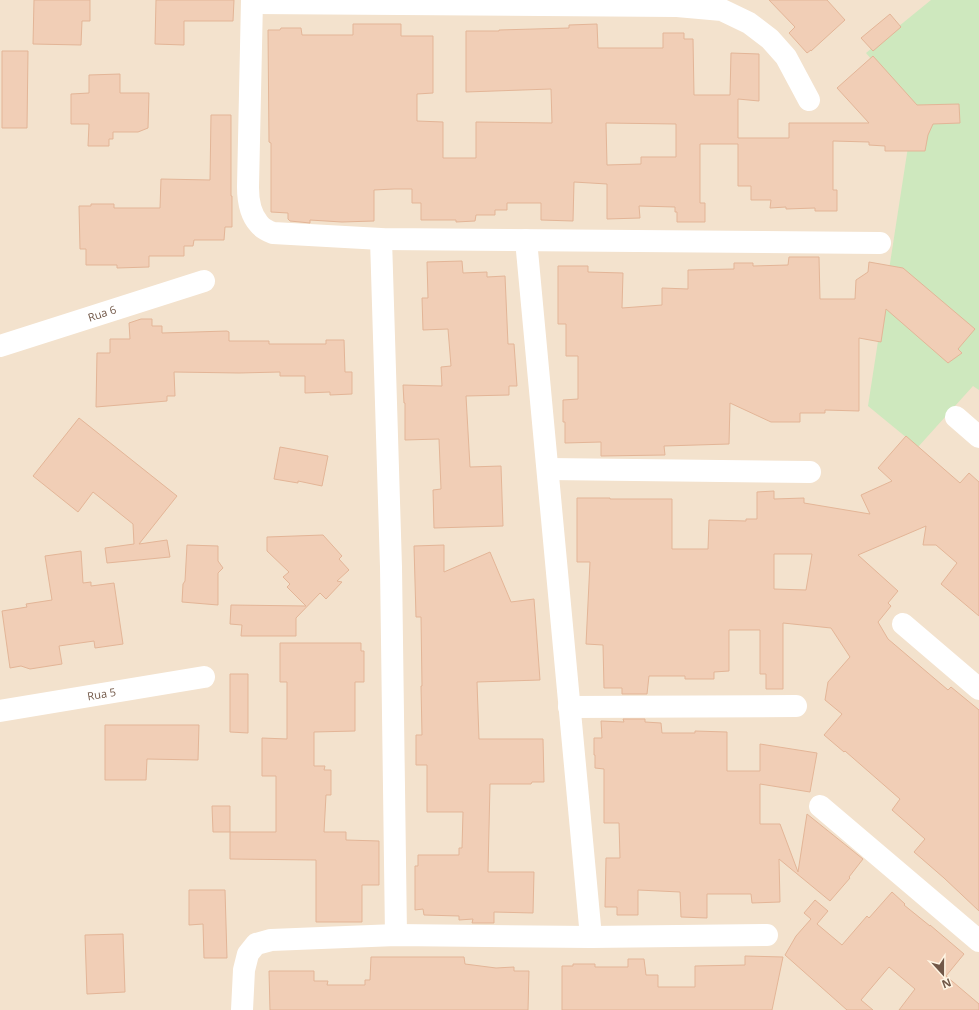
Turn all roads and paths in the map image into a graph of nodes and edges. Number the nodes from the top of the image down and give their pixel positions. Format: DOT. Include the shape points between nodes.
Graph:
graph roads {
  1 [pos="252,1"];
  2 [pos="809,100"];
  3 [pos="381,239"];
  4 [pos="526,240"];
  5 [pos="880,243"];
  6 [pos="204,281"];
  7 [pos="0,346"];
  8 [pos="956,417"];
  9 [pos="979,437"];
  10 [pos="548,469"];
  11 [pos="810,472"];
  12 [pos="903,624"];
  13 [pos="204,677"];
  14 [pos="979,689"];
  15 [pos="796,706"];
  16 [pos="569,707"];
  17 [pos="0,711"];
  18 [pos="820,806"];
  19 [pos="396,935"];
  20 [pos="767,935"];
  21 [pos="591,937"];
  22 [pos="979,941"];
  23 [pos="242,1010"];
  1 -- 2 [label="street" via="677,6 722,10 749,23 770,39 786,57"];
  1 -- 3 [label="street" via="248,202 253,214 259,224 273,234"];
  3 -- 4 [label="street"];
  3 -- 19 [label="street"];
  4 -- 5 [label="street"];
  4 -- 10 [label="street"];
  6 -- 7 [label="street, Rua 6"];
  8 -- 9 [label="street"];
  10 -- 11 [label="street"];
  10 -- 16 [label="street"];
  12 -- 14 [label="street"];
  13 -- 17 [label="street, Rua 5"];
  15 -- 16 [label="street"];
  16 -- 21 [label="street"];
  18 -- 22 [label="street"];
  19 -- 21 [label="street"];
  19 -- 23 [label="street" via="271,940 256,944 248,954 244,970"];
  20 -- 21 [label="street"];
}
